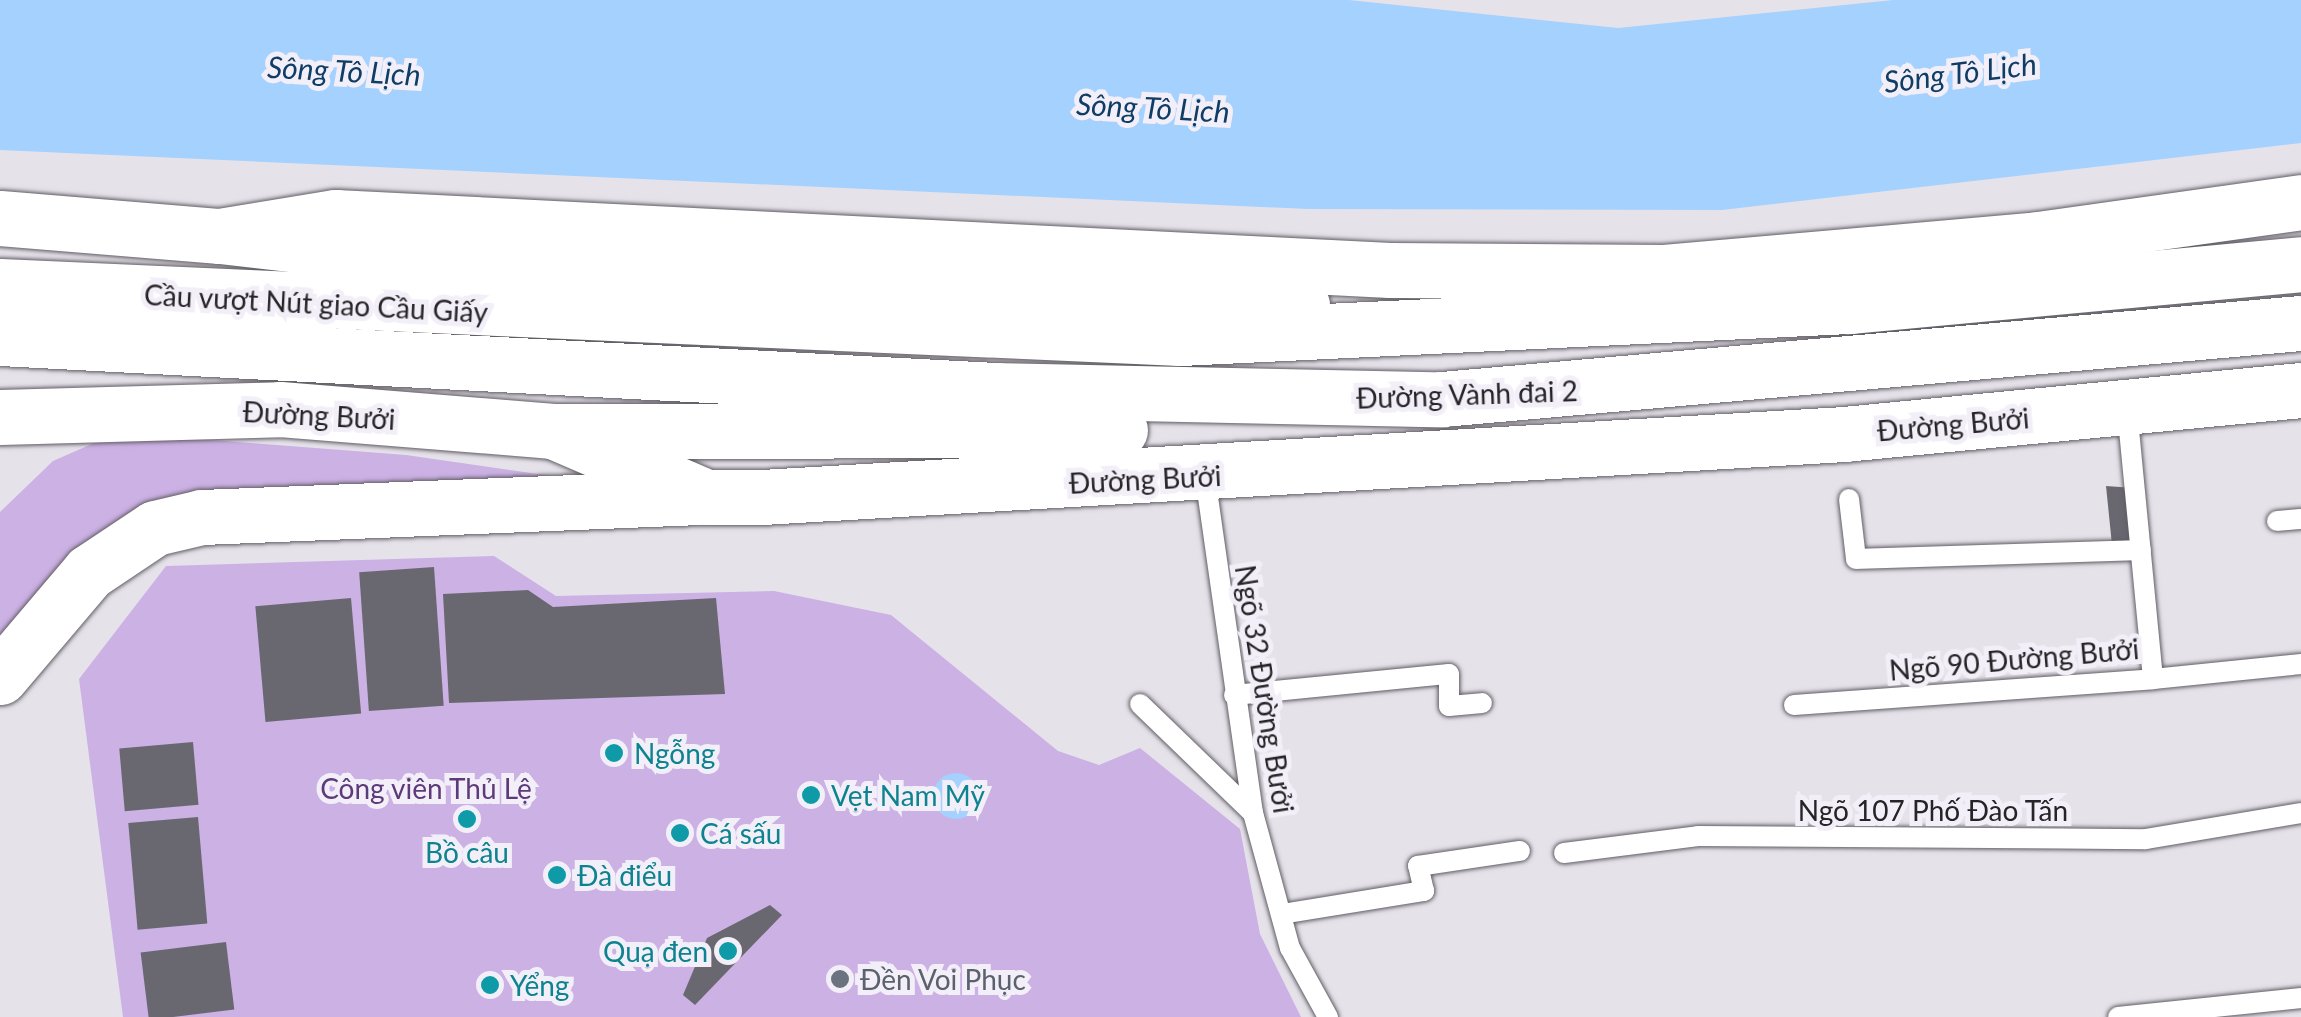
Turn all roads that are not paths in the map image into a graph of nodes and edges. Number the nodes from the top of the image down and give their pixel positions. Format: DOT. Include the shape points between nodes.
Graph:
graph roads {
  1 [pos="2301,202"];
  2 [pos="0,218"];
  3 [pos="220,236"];
  4 [pos="2301,264"];
  5 [pos="0,286"];
  6 [pos="1449,320"];
  7 [pos="2301,323"];
  8 [pos="0,338"];
  9 [pos="631,373"];
  10 [pos="2301,390"];
  11 [pos="1442,399"];
  12 [pos="2127,408"];
  13 [pos="0,417"];
  14 [pos="552,432"];
  15 [pos="1205,476"];
  16 [pos="706,496"];
  17 [pos="1849,499"];
  18 [pos="2301,519"];
  19 [pos="2277,522"];
  20 [pos="2141,550"];
  21 [pos="2301,664"];
  22 [pos="0,677"];
  23 [pos="2153,678"];
  24 [pos="1234,696"];
  25 [pos="1482,703"];
  26 [pos="1140,704"];
  27 [pos="1794,705"];
  28 [pos="1253,813"];
  29 [pos="2301,813"];
  30 [pos="1520,851"];
  31 [pos="1564,853"];
  32 [pos="1288,913"];
  33 [pos="2301,998"];
  34 [pos="1328,1017"];
  35 [pos="2118,1017"];
  1 -- 3 [label="main road" via="2040,239 1664,272 1390,270 336,217"];
  2 -- 3 [label="main road"];
  3 -- 6 [label="main road" via="479,266 1257,300"];
  4 -- 6 [label="main road" via="1849,306"];
  5 -- 6 [label="main road, Cầu vượt Nút giao Cầu Giấy" via="631,320 1180,338"];
  7 -- 11 [label="main road, Đường Vành đai 2"];
  8 -- 9 [label="main road, Cầu vượt Nút giao Cầu Giấy"];
  9 -- 11 [label="main road, Đường Vành đai 2"];
  10 -- 12 [label="main road, Đường Bưởi"];
  11 -- 14 [label="main road" via="1302,432"];
  12 -- 15 [label="main road, Đường Bưởi"];
  12 -- 20 [label="lane, Ngõ 90 Đường Bưởi"];
  13 -- 14 [label="main road, Đường Bưởi" via="280,409"];
  14 -- 16 [label="main road, Đường Bưởi"];
  15 -- 16 [label="main road, Đường Bưởi"];
  15 -- 24 [label="lane, Ngõ 32 Đường Bưởi"];
  16 -- 22 [label="main road" via="202,517 155,528 89,572"];
  17 -- 20 [label="lane" via="1856,559"];
  18 -- 19 [label="lane"];
  20 -- 23 [label="lane, Ngõ 90 Đường Bưởi"];
  21 -- 23 [label="lane"];
  23 -- 27 [label="lane, Ngõ 90 Đường Bưởi"];
  24 -- 25 [label="lane" via="1448,674 1449,706"];
  24 -- 28 [label="lane, Ngõ 32 Đường Bưởi"];
  26 -- 28 [label="lane"];
  28 -- 32 [label="lane, Ngõ 32 Đường Bưởi"];
  29 -- 31 [label="lane, Ngõ 107 Phố Đào Tấn" via="2146,839 1698,836"];
  30 -- 32 [label="lane" via="1418,866 1424,891"];
  32 -- 34 [label="lane, Ngõ 32 Đường Bưởi" via="1290,948"];
  33 -- 35 [label="lane"];
}
